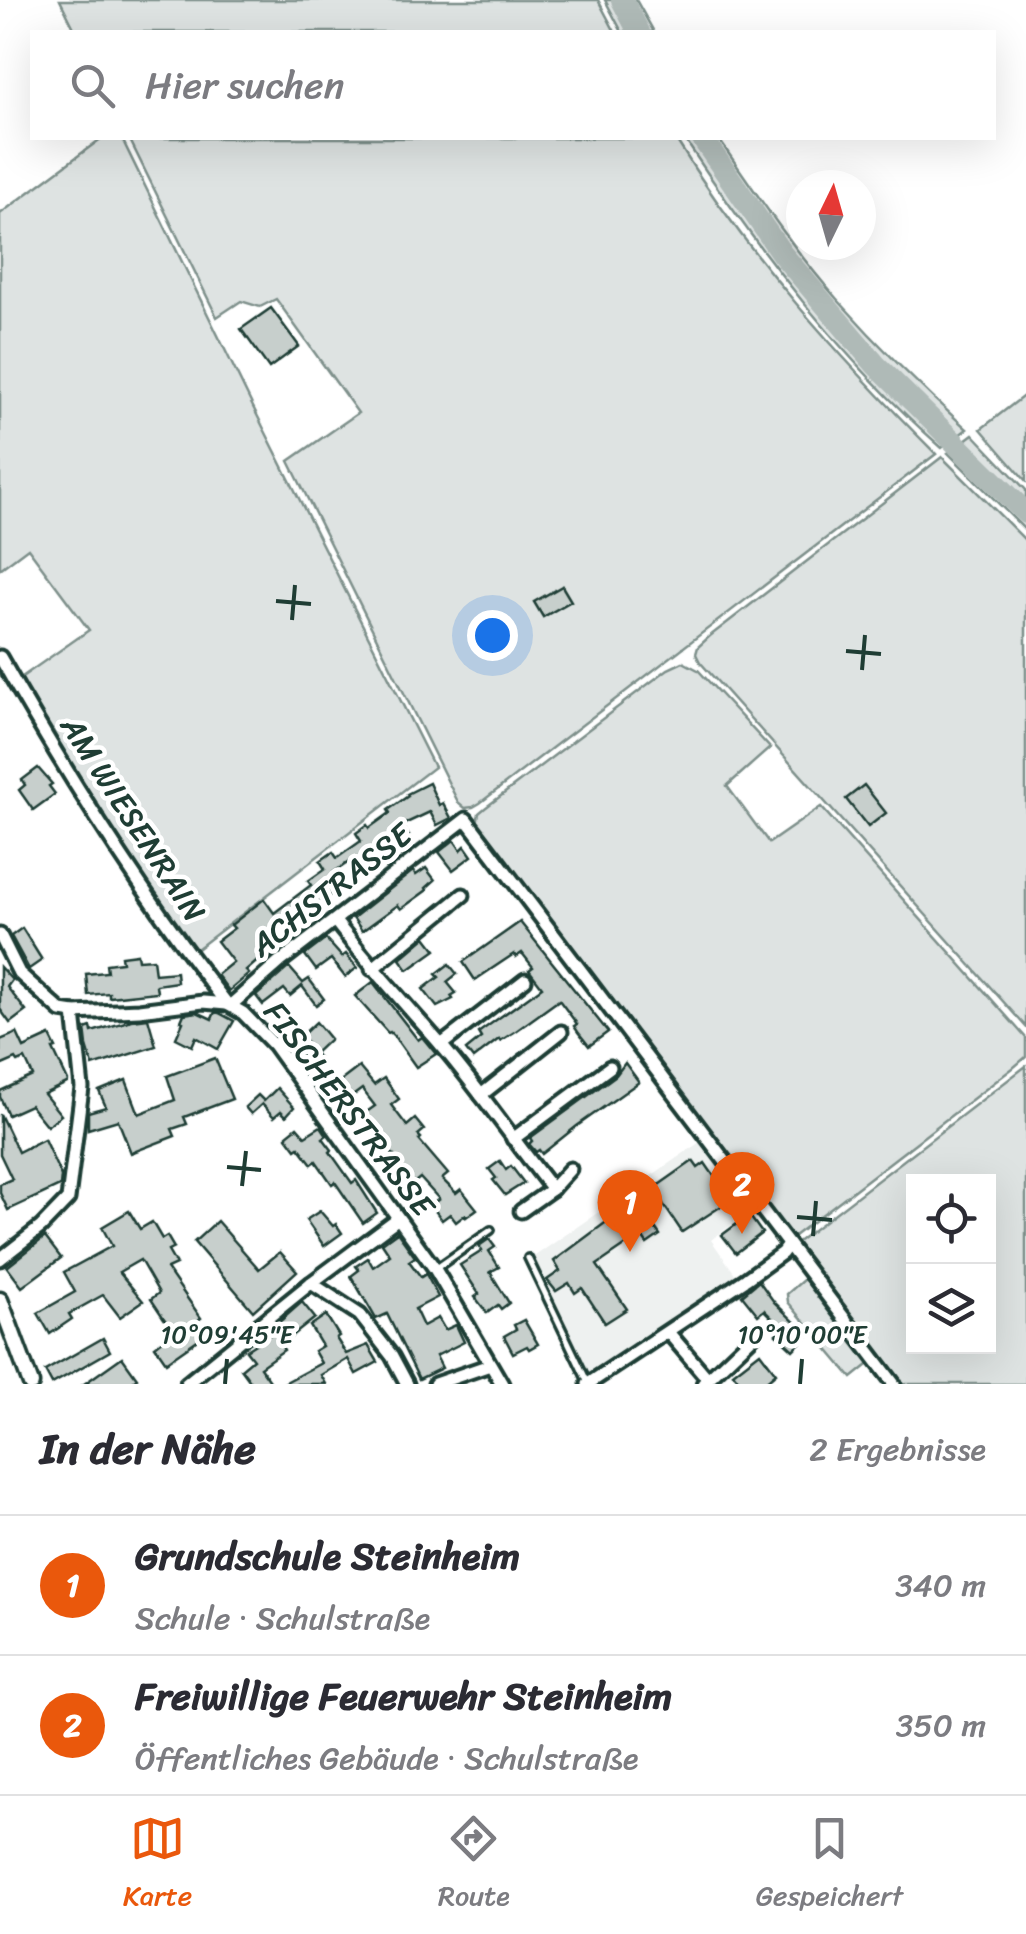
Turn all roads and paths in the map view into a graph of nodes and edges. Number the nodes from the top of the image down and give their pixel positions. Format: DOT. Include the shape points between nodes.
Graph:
graph roads {
  1 [pos="0,658"];
  2 [pos="463,895"];
  3 [pos="336,921"];
  4 [pos="0,935"];
  5 [pos="372,969"];
  6 [pos="525,980"];
  7 [pos="229,1005"];
  8 [pos="74,1013"];
  9 [pos="561,1032"];
  10 [pos="441,1046"];
  11 [pos="610,1066"];
  12 [pos="481,1095"];
  13 [pos="513,1139"];
  14 [pos="570,1169"];
  15 [pos="552,1189"];
  16 [pos="521,1211"];
  17 [pos="397,1219"];
  18 [pos="490,1230"];
  19 [pos="788,1245"];
  20 [pos="528,1258"];
  21 [pos="0,1259"];
  22 [pos="436,1269"];
  23 [pos="311,1283"];
  24 [pos="0,1300"];
  25 [pos="668,1332"];
  26 [pos="753,1336"];
  27 [pos="490,1365"];
  28 [pos="705,1382"];
  29 [pos="31,1384"];
  30 [pos="186,1384"];
  31 [pos="406,1384"];
  32 [pos="435,1384"];
  33 [pos="502,1384"];
  34 [pos="588,1384"];
  35 [pos="894,1384"];
  1 -- 7 [label="street, AM WIESENRAIN" via="109,838"];
  2 -- 5 [label="street"];
  3 -- 5 [label="street"];
  3 -- 7 [label="street, ACHSTRASSE"];
  3 -- 19 [label="street, ACHSTRASSE" via="466,819"];
  4 -- 8 [label="street" via="19,972 61,1012"];
  5 -- 10 [label="street"];
  6 -- 10 [label="street"];
  7 -- 8 [label="street, FISCHERSTRASSE"];
  7 -- 17 [label="street, FISCHERSTRASSE" via="274,1046"];
  8 -- 21 [label="street" via="82,1088 68,1199"];
  9 -- 12 [label="street"];
  10 -- 12 [label="street"];
  11 -- 13 [label="street"];
  12 -- 13 [label="street"];
  13 -- 15 [label="street"];
  14 -- 15 [label="street"];
  15 -- 16 [label="street"];
  17 -- 22 [label="street, FISCHERSTRASSE"];
  17 -- 23 [label="street"];
  18 -- 22 [label="lane"];
  19 -- 25 [label="street"];
  19 -- 35 [label="street"];
  20 -- 34 [label="lane"];
  22 -- 27 [label="street, FISCHERSTRASSE"];
  23 -- 30 [label="street"];
  23 -- 31 [label="street" via="360,1315"];
  24 -- 29 [label="street"];
  25 -- 28 [label="street"];
  25 -- 34 [label="street"];
  26 -- 28 [label="street"];
  27 -- 32 [label="street"];
  27 -- 33 [label="street, FISCHERSTRASSE"];
}
